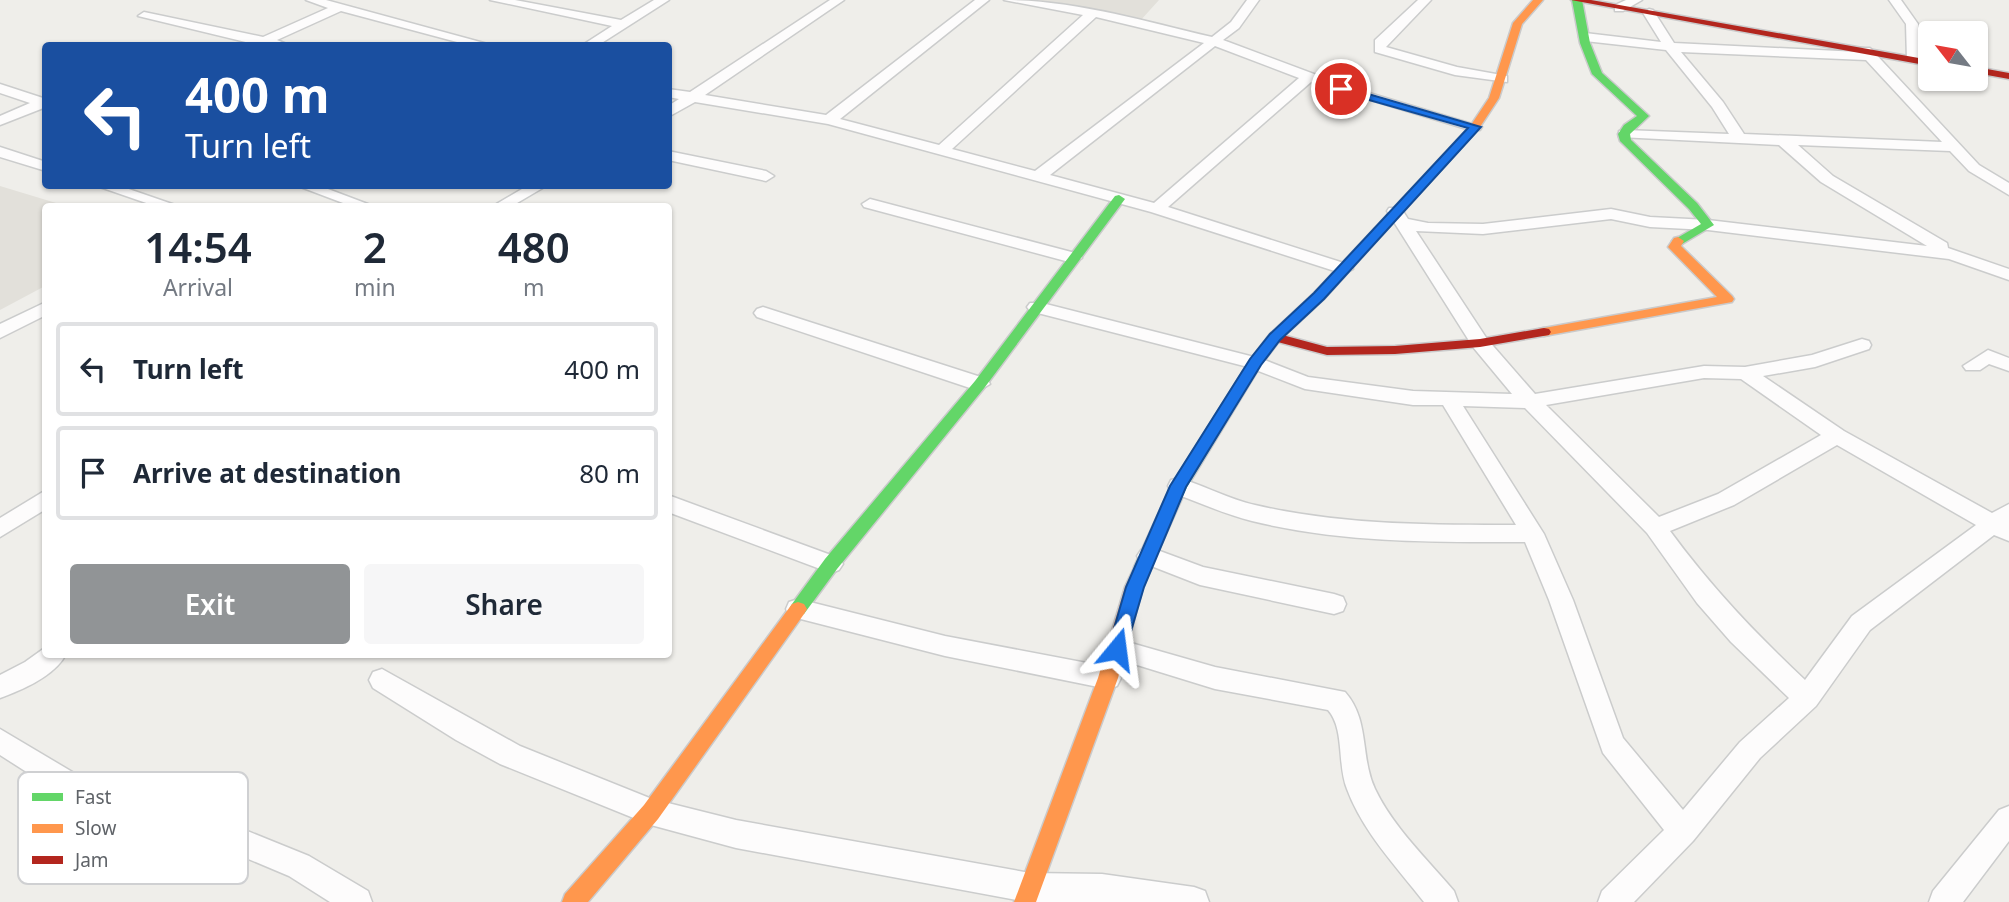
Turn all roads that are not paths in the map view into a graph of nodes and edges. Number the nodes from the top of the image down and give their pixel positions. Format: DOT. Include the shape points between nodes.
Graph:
graph roads {
  1 [pos="312,0"];
  2 [pos="496,0"];
  3 [pos="663,0"];
  4 [pos="838,0"];
  5 [pos="983,0"];
  6 [pos="1010,0"];
  7 [pos="1253,0"];
  8 [pos="1425,0"];
  9 [pos="1538,0"];
  10 [pos="1576,0"];
  11 [pos="1636,0"];
  12 [pos="1895,0"];
  13 [pos="340,7"];
  14 [pos="1619,8"];
  15 [pos="1093,13"];
  16 [pos="1649,13"];
  17 [pos="144,16"];
  18 [pos="622,23"];
  19 [pos="1586,37"];
  20 [pos="1213,41"];
  21 [pos="257,42"];
  22 [pos="263,42"];
  23 [pos="474,42"];
  24 [pos="593,42"];
  25 [pos="1670,47"];
  26 [pos="1918,47"];
  27 [pos="1868,53"];
  28 [pos="1918,61"];
  29 [pos="1988,73"];
  30 [pos="1310,76"];
  31 [pos="2009,76"];
  32 [pos="1502,79"];
  33 [pos="0,88"];
  34 [pos="672,94"];
  35 [pos="692,99"];
  36 [pos="42,102"];
  37 [pos="42,104"];
  38 [pos="672,111"];
  39 [pos="829,120"];
  40 [pos="0,121"];
  41 [pos="1475,127"];
  42 [pos="1624,134"];
  43 [pos="1738,137"];
  44 [pos="1784,141"];
  45 [pos="1955,147"];
  46 [pos="0,152"];
  47 [pos="940,152"];
  48 [pos="672,156"];
  49 [pos="42,166"];
  50 [pos="766,176"];
  51 [pos="1036,178"];
  52 [pos="115,189"];
  53 [pos="315,189"];
  54 [pos="532,189"];
  55 [pos="2009,190"];
  56 [pos="1119,199"];
  57 [pos="160,203"];
  58 [pos="356,203"];
  59 [pos="507,203"];
  60 [pos="870,204"];
  61 [pos="1157,209"];
  62 [pos="1399,217"];
  63 [pos="1708,225"];
  64 [pos="1952,254"];
  65 [pos="1073,258"];
  66 [pos="1344,269"];
  67 [pos="2009,275"];
  68 [pos="1036,307"];
  69 [pos="42,309"];
  70 [pos="764,313"];
  71 [pos="0,332"];
  72 [pos="1275,337"];
  73 [pos="1480,343"];
  74 [pos="1862,345"];
  75 [pos="1255,363"];
  76 [pos="2009,365"];
  77 [pos="1973,366"];
  78 [pos="1745,373"];
  79 [pos="980,384"];
  80 [pos="1448,398"];
  81 [pos="1530,401"];
  82 [pos="1837,436"];
  83 [pos="1178,486"];
  84 [pos="42,501"];
  85 [pos="672,504"];
  86 [pos="2003,523"];
  87 [pos="1655,527"];
  88 [pos="0,528"];
  89 [pos="1533,534"];
  90 [pos="1149,556"];
  91 [pos="831,564"];
  92 [pos="1334,604"];
  93 [pos="798,610"];
  94 [pos="1117,649"];
  95 [pos="49,658"];
  96 [pos="1108,678"];
  97 [pos="382,680"];
  98 [pos="0,687"];
  99 [pos="1807,698"];
  100 [pos="0,741"];
  101 [pos="50,772"];
  102 [pos="652,812"];
  103 [pos="2009,819"];
  104 [pos="1683,831"];
  105 [pos="248,845"];
  106 [pos="1028,895"];
  107 [pos="357,902"];
  108 [pos="573,902"];
  109 [pos="1194,902"];
  110 [pos="1443,902"];
  111 [pos="1613,902"];
  112 [pos="1944,902"];
  1 -- 13 [label="street"];
  2 -- 18 [label="street"];
  3 -- 18 [label="street"];
  4 -- 35 [label="street"];
  5 -- 39 [label="street"];
  6 -- 15 [label="street"];
  7 -- 20 [label="street" via="1240,21"];
  8 -- 32 [label="street" via="1380,43 1380,49"];
  9 -- 32 [label="street" via="1518,23"];
  10 -- 14 [label="street"];
  10 -- 19 [label="street"];
  11 -- 14 [label="street"];
  12 -- 26 [label="street" via="1912,24"];
  13 -- 22 [label="street"];
  13 -- 23 [label="street"];
  14 -- 16 [label="street"];
  15 -- 20 [label="street"];
  15 -- 47 [label="street"];
  16 -- 25 [label="street"];
  16 -- 27 [label="street"];
  17 -- 21 [label="street"];
  18 -- 24 [label="street"];
  19 -- 25 [label="street"];
  19 -- 42 [label="street" via="1594,72 1644,116"];
  20 -- 30 [label="street"];
  20 -- 51 [label="street"];
  25 -- 27 [label="street"];
  25 -- 43 [label="street"];
  27 -- 28 [label="street"];
  27 -- 45 [label="street"];
  29 -- 31 [label="street"];
  30 -- 41 [label="street" via="1384,103"];
  30 -- 61 [label="street"];
  32 -- 41 [label="street"];
  33 -- 36 [label="street"];
  34 -- 35 [label="street"];
  35 -- 38 [label="street"];
  35 -- 39 [label="street"];
  37 -- 40 [label="street"];
  39 -- 47 [label="street"];
  41 -- 62 [label="street"];
  42 -- 43 [label="street"];
  42 -- 63 [label="street"];
  43 -- 44 [label="street"];
  44 -- 45 [label="street"];
  44 -- 64 [label="street" via="1827,179"];
  45 -- 55 [label="street" via="1974,168"];
  46 -- 49 [label="street"];
  47 -- 51 [label="street"];
  48 -- 50 [label="street"];
  51 -- 56 [label="street"];
  52 -- 57 [label="street"];
  53 -- 58 [label="street"];
  54 -- 59 [label="street"];
  56 -- 61 [label="street"];
  56 -- 65 [label="street"];
  60 -- 65 [label="street"];
  61 -- 66 [label="street"];
  62 -- 63 [label="street" via="1428,228 1483,229 1611,214 1650,222"];
  62 -- 66 [label="street"];
  62 -- 73 [label="street"];
  63 -- 64 [label="street"];
  63 -- 73 [label="street" via="1674,247 1727,299"];
  64 -- 67 [label="street"];
  65 -- 68 [label="street"];
  66 -- 72 [label="street"];
  68 -- 75 [label="street"];
  68 -- 79 [label="street"];
  69 -- 71 [label="street"];
  70 -- 79 [label="street"];
  72 -- 73 [label="street" via="1326,351"];
  72 -- 75 [label="street"];
  73 -- 81 [label="street"];
  74 -- 78 [label="street" via="1815,361"];
  75 -- 80 [label="street" via="1305,383 1378,395"];
  75 -- 83 [label="street"];
  76 -- 77 [label="street" via="1988,356"];
  78 -- 81 [label="street" via="1704,372"];
  78 -- 82 [label="street"];
  79 -- 91 [label="street"];
  80 -- 81 [label="street"];
  80 -- 89 [label="street"];
  81 -- 87 [label="street"];
  82 -- 86 [label="street"];
  82 -- 87 [label="street" via="1731,497"];
  83 -- 89 [label="street" via="1254,513 1330,526"];
  83 -- 90 [label="street"];
  84 -- 88 [label="street"];
  85 -- 91 [label="street"];
  86 -- 99 [label="street" via="1861,623"];
  87 -- 99 [label="street" via="1705,596"];
  89 -- 104 [label="street" via="1612,745"];
  90 -- 92 [label="street" via="1199,576"];
  90 -- 94 [label="street"];
  91 -- 93 [label="street"];
  93 -- 96 [label="street" via="945,646"];
  93 -- 102 [label="street"];
  94 -- 96 [label="street"];
  94 -- 110 [label="street" via="1215,678 1336,699 1348,717 1355,773 1363,796"];
  95 -- 98 [label="street"];
  96 -- 106 [label="street"];
  97 -- 102 [label="street" via="510,755"];
  99 -- 104 [label="street" via="1750,750"];
  100 -- 101 [label="street"];
  102 -- 106 [label="street"];
  102 -- 108 [label="street"];
  103 -- 112 [label="street"];
  104 -- 111 [label="street"];
  105 -- 107 [label="street" via="299,866"];
  106 -- 109 [label="street" via="1102,889"];
}
